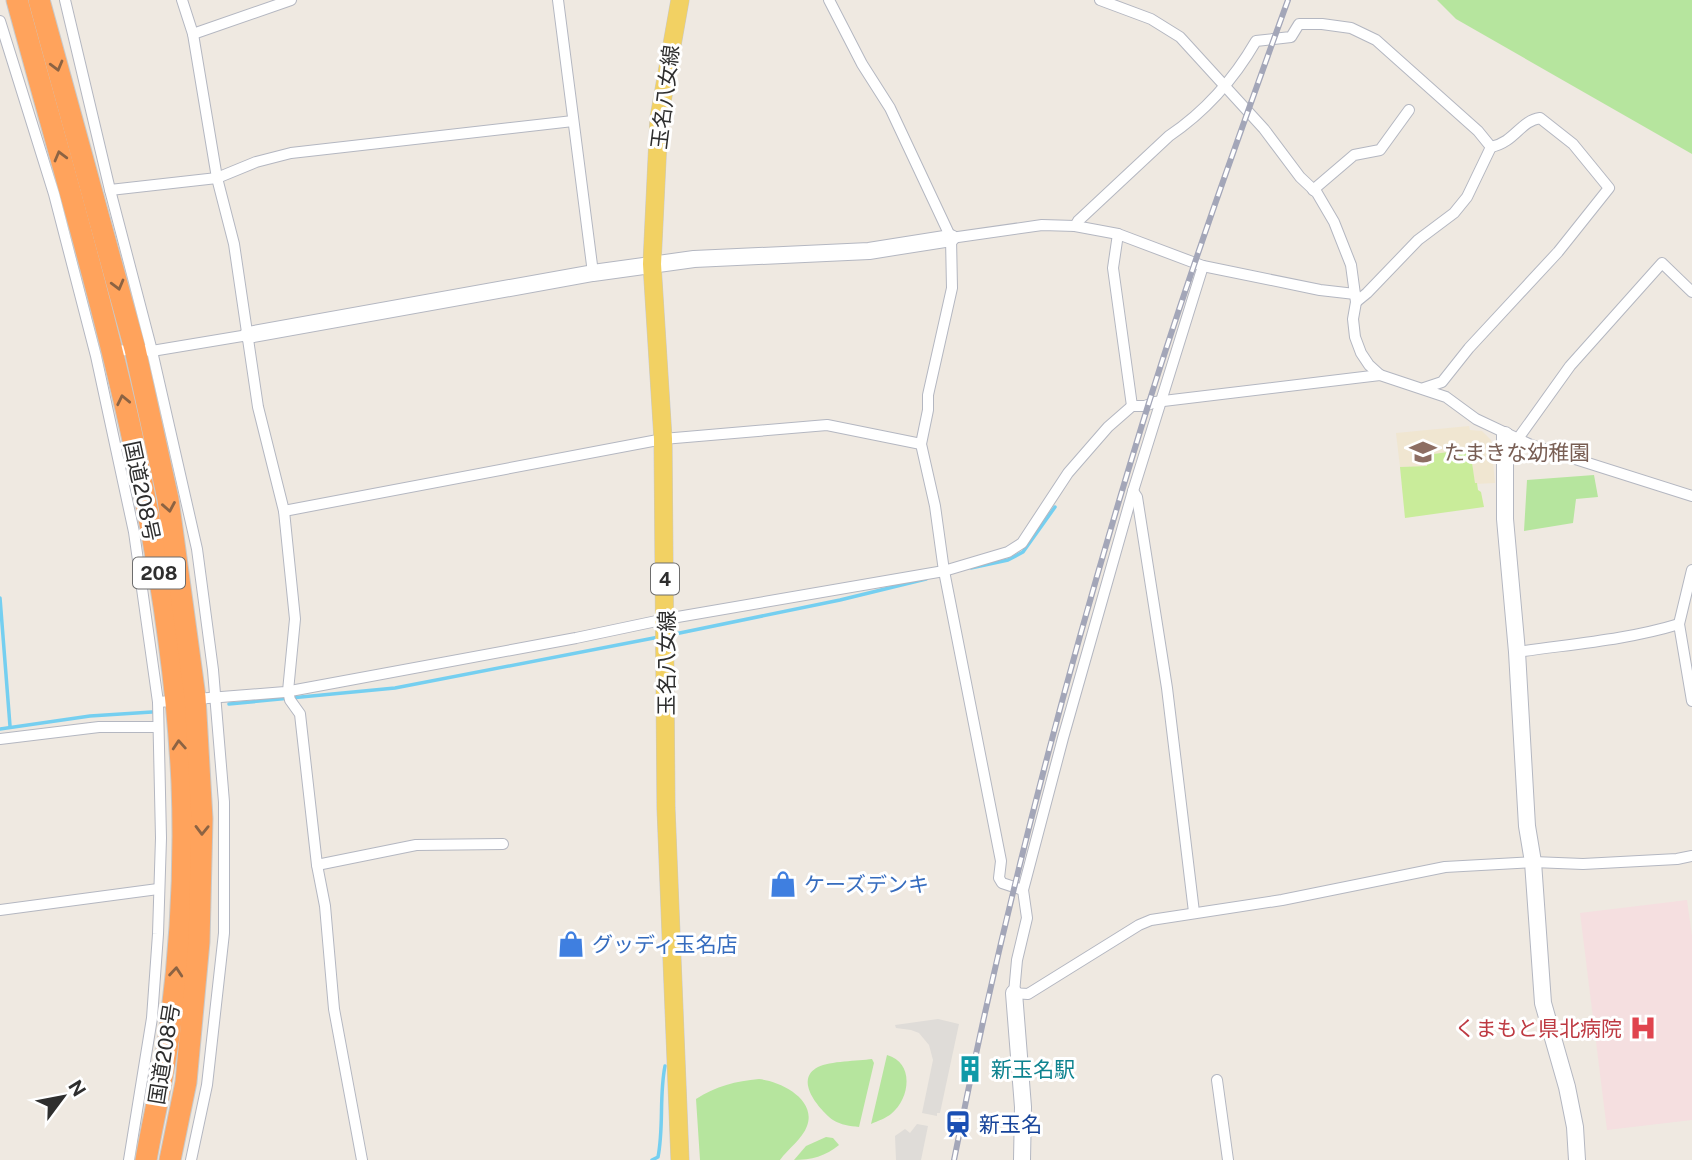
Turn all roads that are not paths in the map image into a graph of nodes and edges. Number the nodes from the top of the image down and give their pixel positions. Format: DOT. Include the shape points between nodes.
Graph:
graph roads {
  1 [pos="17,0"];
  2 [pos="39,0"];
  3 [pos="65,0"];
  4 [pos="182,0"];
  5 [pos="291,0"];
  6 [pos="558,0"];
  7 [pos="680,0"];
  8 [pos="829,0"];
  9 [pos="1100,0"];
  10 [pos="0,21"];
  11 [pos="193,34"];
  12 [pos="1226,86"];
  13 [pos="1409,110"];
  14 [pos="573,121"];
  15 [pos="1491,147"];
  16 [pos="217,178"];
  17 [pos="110,190"];
  18 [pos="1313,190"];
  19 [pos="1075,226"];
  20 [pos="1118,234"];
  21 [pos="951,238"];
  22 [pos="652,264"];
  23 [pos="1203,265"];
  24 [pos="593,273"];
  25 [pos="1692,292"];
  26 [pos="1355,298"];
  27 [pos="248,335"];
  28 [pos="144,350"];
  29 [pos="104,354"];
  30 [pos="1380,375"];
  31 [pos="1424,388"];
  32 [pos="1160,402"];
  33 [pos="1132,406"];
  34 [pos="1511,437"];
  35 [pos="663,439"];
  36 [pos="921,444"];
  37 [pos="1133,491"];
  38 [pos="1692,496"];
  39 [pos="284,511"];
  40 [pos="1692,570"];
  41 [pos="944,571"];
  42 [pos="666,619"];
  43 [pos="1679,624"];
  44 [pos="1517,652"];
  45 [pos="288,691"];
  46 [pos="186,699"];
  47 [pos="1692,701"];
  48 [pos="158,727"];
  49 [pos="0,739"];
  50 [pos="503,844"];
  51 [pos="1692,856"];
  52 [pos="1533,862"];
  53 [pos="317,865"];
  54 [pos="158,889"];
  55 [pos="1023,890"];
  56 [pos="0,910"];
  57 [pos="1194,912"];
  58 [pos="1014,993"];
  59 [pos="1217,1080"];
  60 [pos="129,1160"];
  61 [pos="146,1160"];
  62 [pos="170,1160"];
  63 [pos="191,1160"];
  64 [pos="362,1160"];
  65 [pos="680,1160"];
  66 [pos="1022,1160"];
  67 [pos="1228,1160"];
  68 [pos="1577,1160"];
  29 -- 1 [label="highway, 国道208号 / 208, one-way"];
  2 -- 28 [label="highway, 国道208号 / 208, one-way"];
  3 -- 17 [label="street"];
  4 -- 11 [label="street"];
  5 -- 11 [label="street"];
  6 -- 14 [label="street"];
  7 -- 22 [label="main road, 玉名八女線 / 4" via="659,118"];
  8 -- 21 [label="street" via="890,108"];
  9 -- 12 [label="street" via="1151,19 1180,37"];
  10 -- 29 [label="street"];
  11 -- 16 [label="street"];
  12 -- 15 [label="street" via="1256,41 1291,37 1299,24 1350,28 1376,40"];
  12 -- 18 [label="street"];
  12 -- 19 [label="street"];
  13 -- 18 [label="street" via="1380,149 1354,155"];
  14 -- 16 [label="street" via="291,153"];
  14 -- 24 [label="street"];
  15 -- 26 [label="street" via="1454,214"];
  15 -- 31 [label="street" via="1505,144 1531,119 1540,118 1573,144 1609,188 1443,382"];
  16 -- 17 [label="street"];
  16 -- 27 [label="street" via="234,244"];
  17 -- 28 [label="street"];
  18 -- 26 [label="street" via="1343,244"];
  19 -- 20 [label="street"];
  19 -- 21 [label="street" via="1042,225"];
  20 -- 23 [label="street"];
  20 -- 33 [label="street" via="1113,268"];
  21 -- 22 [label="street" via="869,251"];
  21 -- 36 [label="street" via="952,288"];
  22 -- 24 [label="street"];
  22 -- 35 [label="main road, 玉名八女線 / 4"];
  23 -- 26 [label="street"];
  23 -- 32 [label="street"];
  24 -- 27 [label="street"];
  25 -- 34 [label="street" via="1662,263"];
  26 -- 30 [label="street" via="1355,337 1365,359"];
  27 -- 28 [label="street"];
  27 -- 39 [label="street" via="258,407"];
  28 -- 29 [label="street"];
  28 -- 46 [label="highway, 国道208号 / 208" via="168,499"];
  29 -- 46 [label="highway, 国道208号 / 208"];
  30 -- 31 [label="street"];
  30 -- 32 [label="street"];
  31 -- 34 [label="street"];
  32 -- 33 [label="street"];
  32 -- 37 [label="street"];
  33 -- 41 [label="street" via="1068,473 1022,543 1008,552"];
  34 -- 38 [label="street"];
  34 -- 44 [label="street" via="1505,519"];
  35 -- 36 [label="street" via="827,425"];
  35 -- 39 [label="street"];
  35 -- 42 [label="main road, 玉名八女線 / 4"];
  36 -- 41 [label="street"];
  37 -- 55 [label="street"];
  37 -- 57 [label="street" via="1167,688"];
  39 -- 45 [label="street" via="296,619"];
  40 -- 43 [label="street"];
  41 -- 42 [label="street"];
  41 -- 55 [label="street" via="1001,861 999,878"];
  42 -- 45 [label="street"];
  42 -- 65 [label="main road, 玉名八女線 / 4" via="666,808"];
  43 -- 44 [label="street"];
  43 -- 47 [label="street"];
  44 -- 52 [label="street"];
  45 -- 46 [label="street"];
  45 -- 53 [label="street" via="300,714"];
  46 -- 48 [label="street"];
  61 -- 46 [label="highway, 国道208号 / 208, one-way" via="171,1022 178,942"];
  46 -- 62 [label="highway, 国道208号 / 208, one-way" via="202,818 199,942 186,1082"];
  46 -- 63 [label="street" via="224,802 223,933 207,1085"];
  48 -- 49 [label="street" via="99,727"];
  48 -- 54 [label="street"];
  50 -- 53 [label="street" via="416,845"];
  51 -- 52 [label="street" via="1583,864"];
  52 -- 57 [label="street" via="1445,867 1282,900"];
  52 -- 68 [label="street" via="1543,1003 1567,1087"];
  53 -- 64 [label="street" via="334,1009"];
  54 -- 56 [label="street"];
  54 -- 60 [label="street" via="152,1018"];
  55 -- 58 [label="street" via="1027,918"];
  57 -- 58 [label="street" via="1139,925 1028,994"];
  58 -- 66 [label="street" via="1023,1107"];
  59 -- 67 [label="street"];
}
